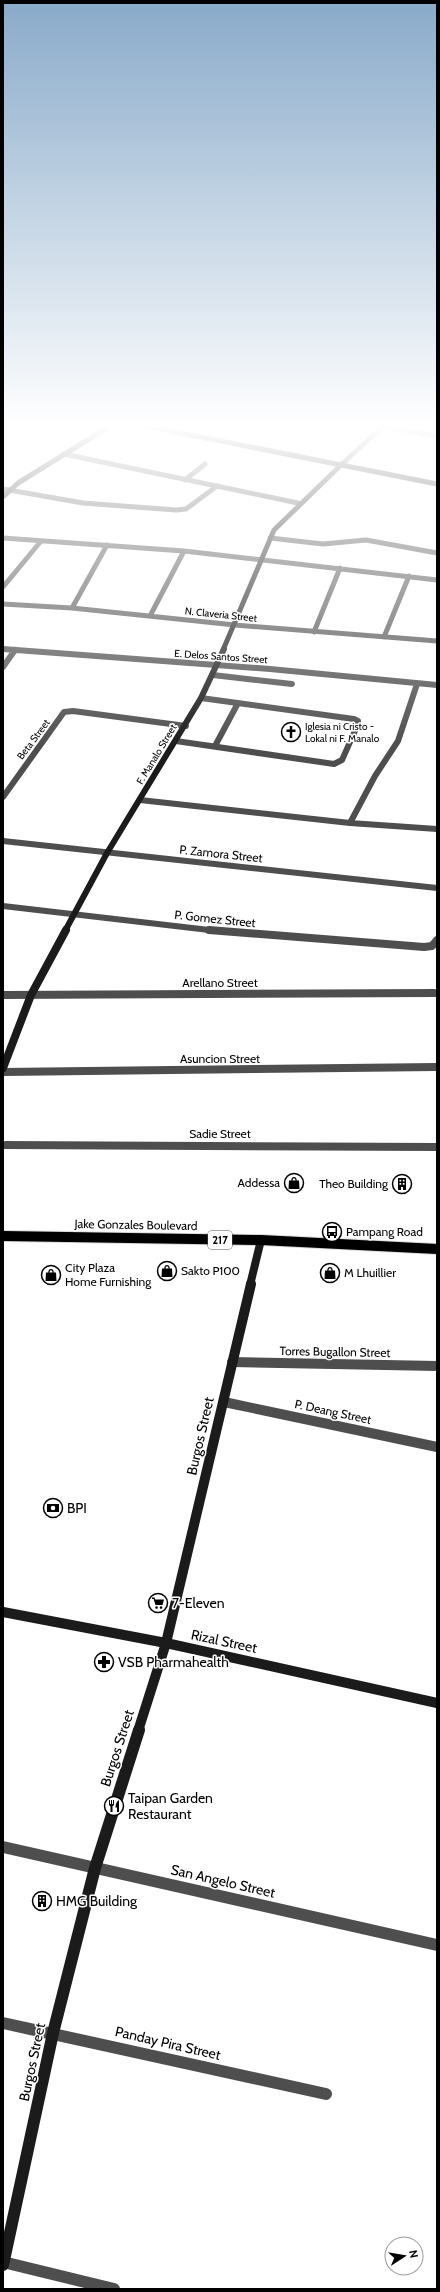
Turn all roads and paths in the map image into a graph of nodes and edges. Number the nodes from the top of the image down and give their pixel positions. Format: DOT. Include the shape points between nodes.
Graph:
graph roads {
  1 [pos="273,533"];
  2 [pos="3,538"];
  3 [pos="270,538"];
  4 [pos="41,541"];
  5 [pos="107,545"];
  6 [pos="184,551"];
  7 [pos="437,553"];
  8 [pos="262,560"];
  9 [pos="340,568"];
  10 [pos="409,576"];
  11 [pos="437,580"];
  12 [pos="3,587"];
  13 [pos="3,604"];
  14 [pos="72,608"];
  15 [pos="150,616"];
  16 [pos="235,625"];
  17 [pos="314,632"];
  18 [pos="384,637"];
  19 [pos="437,641"];
  20 [pos="3,649"];
  21 [pos="15,650"];
  22 [pos="216,666"];
  23 [pos="3,667"];
  24 [pos="212,675"];
  25 [pos="292,684"];
  26 [pos="417,684"];
  27 [pos="437,685"];
  28 [pos="201,698"];
  29 [pos="238,703"];
  30 [pos="186,726"];
  31 [pos="176,741"];
  32 [pos="215,746"];
  33 [pos="3,797"];
  34 [pos="140,800"];
  35 [pos="350,823"];
  36 [pos="437,829"];
  37 [pos="3,842"];
  38 [pos="107,853"];
  39 [pos="437,888"];
  40 [pos="3,906"];
  41 [pos="76,914"];
  42 [pos="437,940"];
  43 [pos="437,994"];
  44 [pos="3,995"];
  45 [pos="31,995"];
  46 [pos="437,1067"];
  47 [pos="3,1068"];
  48 [pos="3,1072"];
  49 [pos="3,1145"];
  50 [pos="437,1147"];
  51 [pos="3,1236"];
  52 [pos="261,1240"];
  53 [pos="437,1248"];
  54 [pos="232,1362"];
  55 [pos="437,1366"];
  56 [pos="224,1402"];
  57 [pos="437,1447"];
  58 [pos="3,1612"];
  59 [pos="166,1643"];
  60 [pos="437,1702"];
  61 [pos="3,1847"];
  62 [pos="95,1868"];
  63 [pos="437,1945"];
  64 [pos="3,2023"];
  65 [pos="53,2033"];
  66 [pos="326,2094"];
  67 [pos="3,2263"];
  68 [pos="114,2289"];
  1 -- 3 [label="street, F. Manalo Street"];
  2 -- 4 [label="street"];
  3 -- 7 [label="street" via="323,544 366,540"];
  3 -- 8 [label="street, F. Manalo Street"];
  4 -- 5 [label="street"];
  4 -- 12 [label="street"];
  5 -- 6 [label="street"];
  5 -- 14 [label="street"];
  6 -- 8 [label="street"];
  6 -- 15 [label="street"];
  8 -- 9 [label="street"];
  8 -- 16 [label="street, F. Manalo Street"];
  9 -- 10 [label="street"];
  9 -- 17 [label="street"];
  10 -- 11 [label="street"];
  10 -- 18 [label="street"];
  13 -- 14 [label="street, N. Claveria Street"];
  14 -- 15 [label="street, N. Claveria Street"];
  15 -- 16 [label="street, N. Claveria Street"];
  16 -- 17 [label="street, N. Claveria Street"];
  16 -- 22 [label="street, F. Manalo Street"];
  17 -- 18 [label="street, N. Claveria Street"];
  18 -- 19 [label="street, N. Claveria Street"];
  20 -- 21 [label="street, E. Delos Santos Street"];
  21 -- 22 [label="street, E. Delos Santos Street"];
  21 -- 23 [label="street"];
  22 -- 24 [label="street, F. Manalo Street"];
  22 -- 26 [label="street, E. Delos Santos Street"];
  24 -- 25 [label="street"];
  24 -- 28 [label="street, F. Manalo Street"];
  26 -- 27 [label="street, E. Delos Santos Street"];
  26 -- 35 [label="street" via="398,741 375,776"];
  28 -- 29 [label="street"];
  28 -- 30 [label="street, F. Manalo Street"];
  29 -- 32 [label="street"];
  29 -- 32 [label="street" via="354,719 358,724 342,760 334,764"];
  30 -- 31 [label="street, F. Manalo Street"];
  30 -- 33 [label="street, Beta Street" via="73,711 64,712"];
  31 -- 32 [label="street"];
  31 -- 34 [label="street, F. Manalo Street"];
  34 -- 35 [label="street"];
  34 -- 38 [label="street, F. Manalo Street"];
  35 -- 36 [label="street"];
  37 -- 38 [label="street, P. Zamora Street"];
  38 -- 39 [label="street, P. Zamora Street"];
  38 -- 41 [label="street, F. Manalo Street"];
  40 -- 41 [label="street, P. Gomez Street"];
  41 -- 42 [label="street, P. Gomez Street" via="247,934 424,947 432,946"];
  41 -- 45 [label="street, F. Manalo Street"];
  43 -- 45 [label="street, Arellano Street"];
  44 -- 45 [label="street, Arellano Street"];
  45 -- 47 [label="street, F. Manalo Street"];
  46 -- 48 [label="street, Asuncion Street"];
  49 -- 50 [label="street, Sadie Street"];
  51 -- 52 [label="main road, Jake Gonzales Boulevard / 217"];
  52 -- 53 [label="main road, Jake Gonzales Boulevard / 217"];
  52 -- 54 [label="street, Burgos Street"];
  54 -- 55 [label="street, Torres Bugallon Street"];
  54 -- 56 [label="street, Burgos Street"];
  56 -- 57 [label="street, P. Deang Street"];
  56 -- 59 [label="street, Burgos Street"];
  58 -- 59 [label="street, Rizal Street"];
  59 -- 60 [label="street, Rizal Street"];
  59 -- 62 [label="street, Burgos Street"];
  61 -- 62 [label="street, San Angelo Street"];
  62 -- 63 [label="street, San Angelo Street"];
  62 -- 65 [label="street, Burgos Street"];
  64 -- 65 [label="street, Panday Pira Street"];
  65 -- 66 [label="street, Panday Pira Street"];
  65 -- 67 [label="street, Burgos Street"];
  67 -- 68 [label="street"];
}
